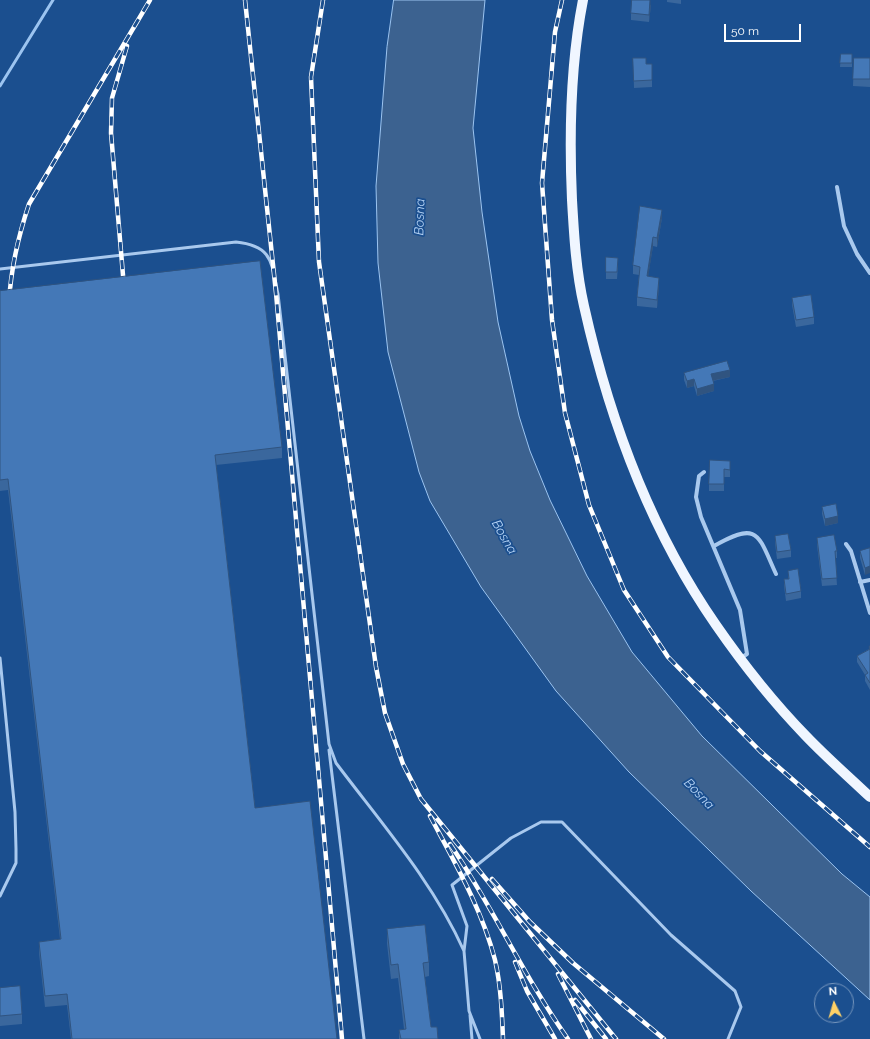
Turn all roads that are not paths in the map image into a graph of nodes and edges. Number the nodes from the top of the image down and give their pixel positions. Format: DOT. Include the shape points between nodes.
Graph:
graph roads {
  1 [pos="583,0"];
  2 [pos="837,187"];
  3 [pos="0,269"];
  4 [pos="870,273"];
  5 [pos="704,472"];
  6 [pos="846,544"];
  7 [pos="714,546"];
  8 [pos="776,574"];
  9 [pos="870,580"];
  10 [pos="860,582"];
  11 [pos="870,613"];
  12 [pos="0,658"];
  13 [pos="741,658"];
  14 [pos="329,744"];
  15 [pos="870,797"];
  16 [pos="0,896"];
  17 [pos="464,951"];
  18 [pos="469,1011"];
  19 [pos="364,1039"];
  20 [pos="472,1039"];
  21 [pos="480,1039"];
  22 [pos="728,1039"];
  1 -- 13 [label="main road" via="572,74 569,146 574,233 583,304 620,433 648,504 679,566 716,625"];
  2 -- 4 [label="street" via="844,226 857,254"];
  3 -- 14 [label="lane" via="236,242 253,244 270,260 278,294"];
  5 -- 7 [label="street" via="700,476 696,497 701,517"];
  6 -- 10 [label="street" via="851,551"];
  7 -- 8 [label="street" via="738,533 753,534 759,538"];
  7 -- 13 [label="street" via="740,610 747,654"];
  9 -- 10 [label="street"];
  10 -- 11 [label="street"];
  12 -- 16 [label="lane" via="15,812 16,863"];
  13 -- 15 [label="main road" via="806,736"];
  14 -- 17 [label="lane" via="336,763 439,901"];
  14 -- 19 [label="lane"];
  17 -- 18 [label="lane"];
  17 -- 22 [label="lane" via="467,926 452,885 511,838 541,822 562,822 672,934 735,991 741,1007"];
  18 -- 20 [label="lane"];
  18 -- 21 [label="lane"];
}
